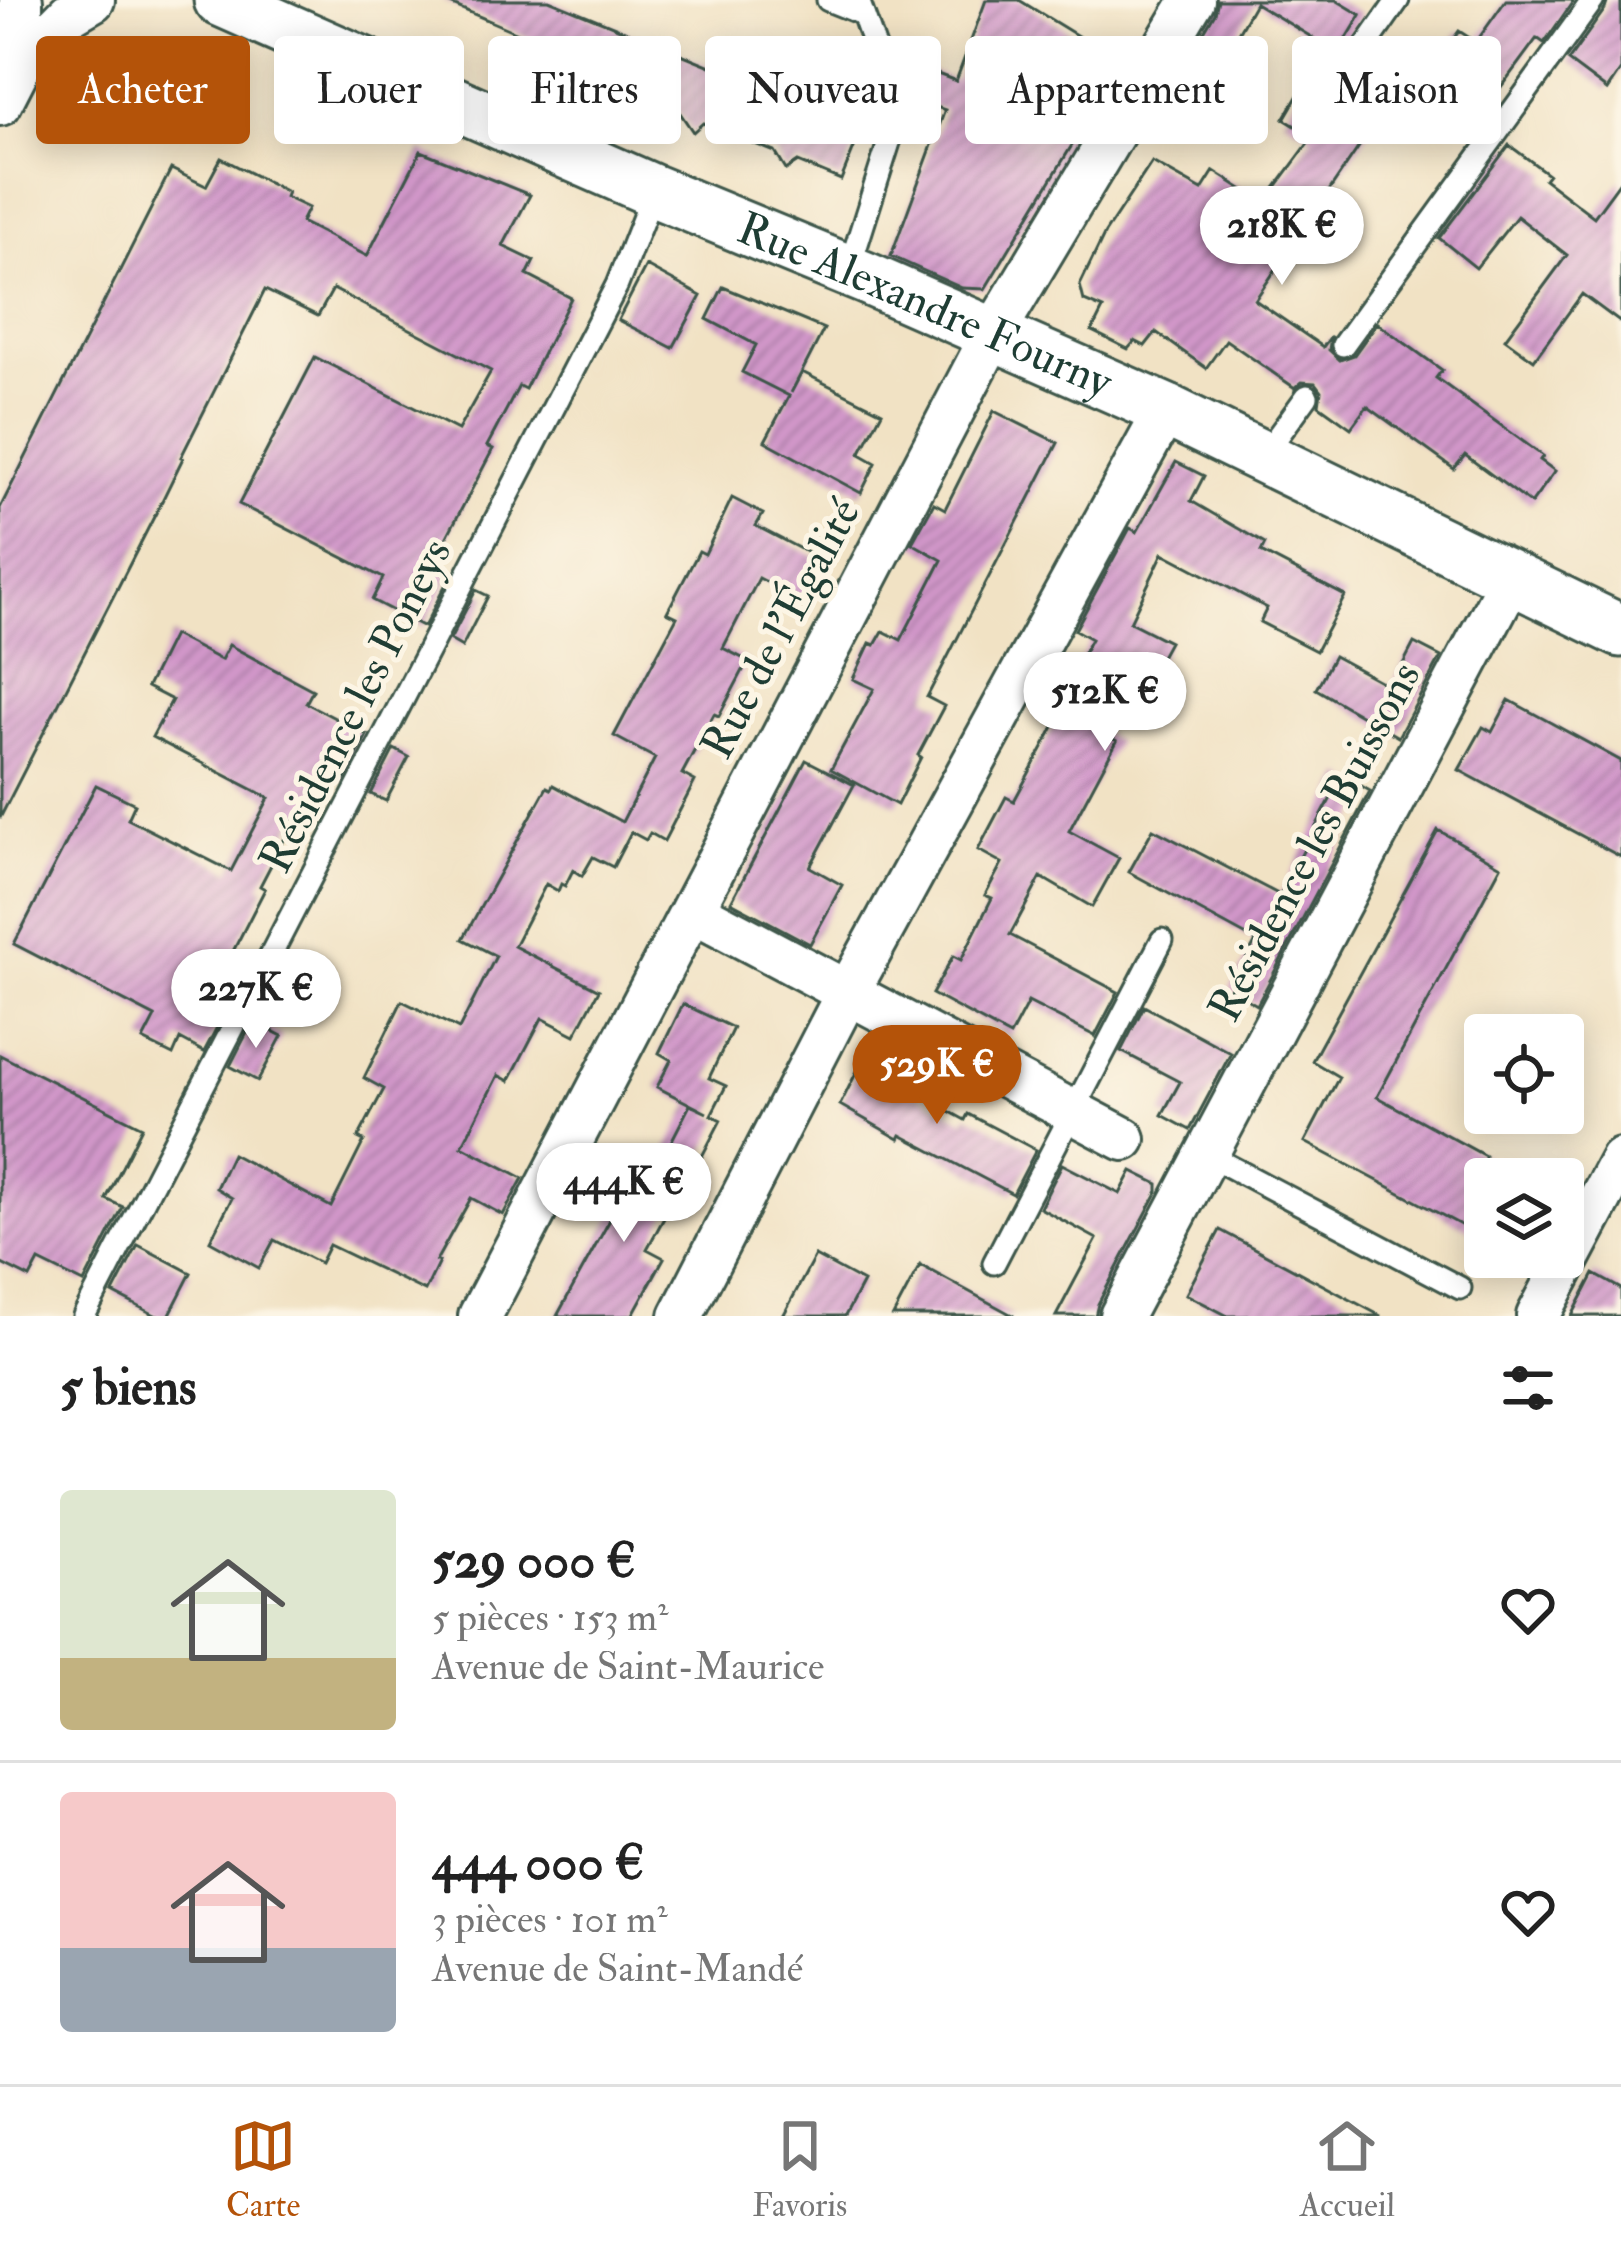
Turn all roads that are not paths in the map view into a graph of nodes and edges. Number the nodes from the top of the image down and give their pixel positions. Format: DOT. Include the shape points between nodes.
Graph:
graph roads {
  1 [pos="21,0"];
  2 [pos="93,0"];
  3 [pos="220,0"];
  4 [pos="828,0"];
  5 [pos="1193,0"];
  6 [pos="1398,0"];
  7 [pos="1593,0"];
  8 [pos="860,7"];
  9 [pos="289,12"];
  10 [pos="1373,36"];
  11 [pos="21,63"];
  12 [pos="0,104"];
  13 [pos="654,191"];
  14 [pos="848,271"];
  15 [pos="993,334"];
  16 [pos="1343,345"];
  17 [pos="1307,396"];
  18 [pos="1166,410"];
  19 [pos="1264,455"];
  20 [pos="1512,577"];
  21 [pos="1621,631"];
  22 [pos="692,910"];
  23 [pos="1162,940"];
  24 [pos="848,992"];
  25 [pos="1071,1111"];
  26 [pos="1124,1139"];
  27 [pos="1206,1154"];
  28 [pos="1621,1160"];
  29 [pos="994,1263"];
  30 [pos="1460,1288"];
  31 [pos="84,1316"];
  32 [pos="480,1316"];
  33 [pos="681,1316"];
  34 [pos="1120,1316"];
  35 [pos="1538,1316"];
  1 -- 11 [label="street"];
  2 -- 11 [label="street"];
  3 -- 9 [label="street, Rue Alexandre Fourny"];
  4 -- 8 [label="lane"];
  5 -- 15 [label="street, Rue de l'Égalité"];
  6 -- 10 [label="lane"];
  7 -- 16 [label="lane"];
  8 -- 14 [label="lane" via="890,90 891,136"];
  9 -- 13 [label="street, Rue Alexandre Fourny"];
  11 -- 12 [label="street"];
  13 -- 14 [label="street, Rue Alexandre Fourny"];
  13 -- 31 [label="lane, Résidence les Poneys" via="617,285"];
  14 -- 15 [label="street, Rue Alexandre Fourny"];
  15 -- 18 [label="street, Rue Alexandre Fourny"];
  15 -- 22 [label="street, Rue de l'Égalité"];
  17 -- 19 [label="lane"];
  18 -- 19 [label="street, Rue Alexandre Fourny"];
  18 -- 24 [label="street"];
  19 -- 20 [label="street, Rue Alexandre Fourny"];
  20 -- 21 [label="street, Rue Alexandre Fourny"];
  20 -- 27 [label="street, Résidence les Buissons"];
  22 -- 24 [label="street"];
  22 -- 32 [label="street, Rue de l'Égalité"];
  23 -- 25 [label="lane"];
  24 -- 25 [label="street"];
  24 -- 33 [label="street"];
  25 -- 26 [label="street"];
  25 -- 29 [label="lane"];
  27 -- 30 [label="lane"];
  27 -- 34 [label="street, Résidence les Buissons"];
  28 -- 35 [label="street"];
}
